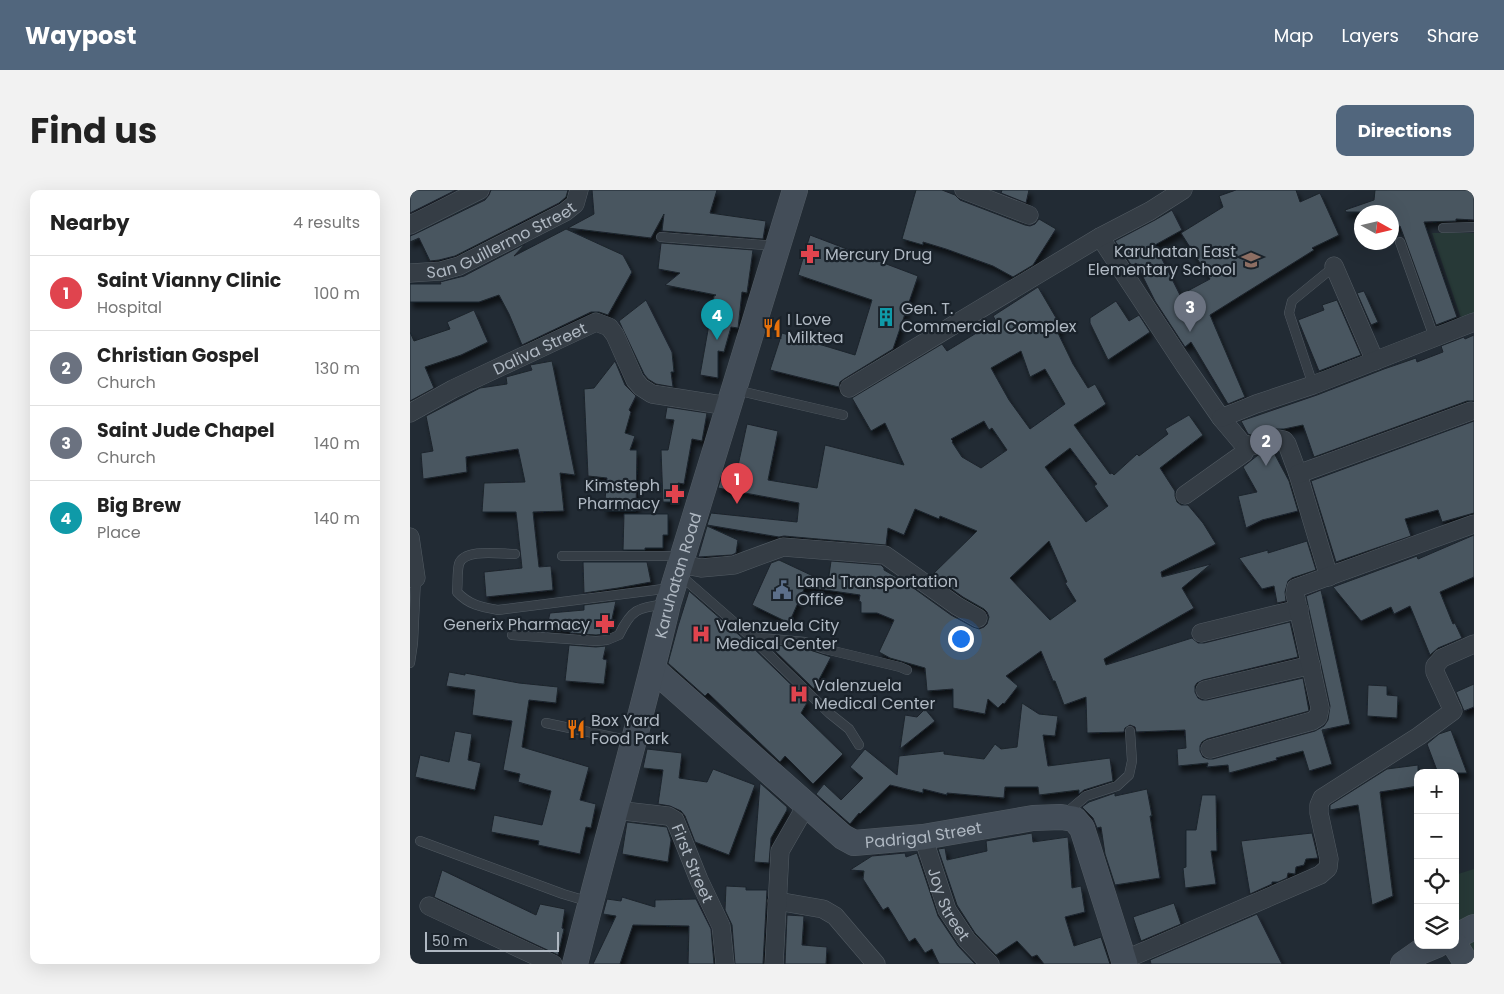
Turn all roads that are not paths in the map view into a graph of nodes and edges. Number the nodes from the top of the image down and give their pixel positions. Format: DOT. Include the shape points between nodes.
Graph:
graph roads {
  1 [pos="480,190"];
  2 [pos="579,190"];
  3 [pos="795,190"];
  4 [pos="964,190"];
  5 [pos="1183,190"];
  6 [pos="1029,215"];
  7 [pos="410,225"];
  8 [pos="1474,227"];
  9 [pos="1443,228"];
  10 [pos="661,237"];
  11 [pos="1100,237"];
  12 [pos="1400,242"];
  13 [pos="777,246"];
  14 [pos="1337,264"];
  15 [pos="410,273"];
  16 [pos="1474,322"];
  17 [pos="1434,337"];
  18 [pos="1375,361"];
  19 [pos="1313,385"];
  20 [pos="849,388"];
  21 [pos="731,398"];
  22 [pos="1471,411"];
  23 [pos="410,413"];
  24 [pos="843,415"];
  25 [pos="1222,418"];
  26 [pos="1247,446"];
  27 [pos="1298,474"];
  28 [pos="1185,495"];
  29 [pos="1474,524"];
  30 [pos="410,537"];
  31 [pos="515,554"];
  32 [pos="562,556"];
  33 [pos="677,577"];
  34 [pos="1329,577"];
  35 [pos="413,578"];
  36 [pos="1299,609"];
  37 [pos="978,618"];
  38 [pos="1201,633"];
  39 [pos="512,634"];
  40 [pos="751,637"];
  41 [pos="411,643"];
  42 [pos="1474,644"];
  43 [pos="410,663"];
  44 [pos="1311,665"];
  45 [pos="653,669"];
  46 [pos="907,670"];
  47 [pos="1205,690"];
  48 [pos="546,723"];
  49 [pos="1130,731"];
  50 [pos="634,742"];
  51 [pos="859,745"];
  52 [pos="1210,749"];
  53 [pos="807,804"];
  54 [pos="615,810"];
  55 [pos="1061,817"];
  56 [pos="923,837"];
  57 [pos="420,841"];
  58 [pos="777,901"];
  59 [pos="590,902"];
  60 [pos="429,906"];
  61 [pos="1474,927"];
  62 [pos="1459,935"];
  63 [pos="1427,949"];
  64 [pos="1458,949"];
  65 [pos="1124,962"];
  66 [pos="553,964"];
  67 [pos="575,964"];
  68 [pos="725,964"];
  69 [pos="774,964"];
  70 [pos="876,964"];
  71 [pos="990,964"];
  72 [pos="1403,964"];
  73 [pos="1468,964"];
  1 -- 7 [label="street"];
  2 -- 15 [label="street, San Guillermo Street" via="574,204 565,212 459,266"];
  3 -- 13 [label="main road, Karuhatan Road"];
  4 -- 6 [label="street"];
  5 -- 11 [label="street"];
  8 -- 9 [label="lane"];
  10 -- 13 [label="lane"];
  11 -- 20 [label="street"];
  11 -- 25 [label="street"];
  12 -- 17 [label="lane"];
  13 -- 21 [label="main road, Karuhatan Road"];
  14 -- 18 [label="street"];
  14 -- 19 [label="lane" via="1290,306 1289,313"];
  16 -- 17 [label="street"];
  17 -- 18 [label="street"];
  18 -- 19 [label="street"];
  19 -- 25 [label="street"];
  21 -- 23 [label="street, Daliva Street" via="652,394 635,380 610,327 596,322 453,389"];
  21 -- 24 [label="lane"];
  21 -- 33 [label="main road, Karuhatan Road"];
  22 -- 27 [label="street"];
  25 -- 26 [label="street"];
  26 -- 27 [label="street" via="1284,440"];
  26 -- 28 [label="street" via="1244,454"];
  27 -- 34 [label="street"];
  29 -- 34 [label="street"];
  30 -- 35 [label="street"];
  31 -- 33 [label="lane" via="472,553 464,556 459,563 457,592 474,606 498,610"];
  32 -- 33 [label="lane" via="620,555"];
  33 -- 37 [label="street" via="701,568 734,565 783,547 885,555"];
  33 -- 39 [label="lane" via="644,607 632,613 619,635 607,640"];
  33 -- 40 [label="lane"];
  33 -- 45 [label="main road, Karuhatan Road"];
  34 -- 36 [label="street" via="1296,588"];
  35 -- 41 [label="lane"];
  36 -- 38 [label="street"];
  36 -- 44 [label="street"];
  40 -- 46 [label="lane" via="805,642"];
  40 -- 51 [label="lane" via="849,729"];
  41 -- 43 [label="lane"];
  42 -- 65 [label="street" via="1442,658 1435,666 1452,711 1322,798 1319,813 1328,868 1320,875"];
  44 -- 47 [label="street"];
  44 -- 52 [label="street" via="1320,708 1318,717"];
  45 -- 50 [label="main road, Karuhatan Road"];
  45 -- 53 [label="main road, Padrigal Street"];
  48 -- 50 [label="lane"];
  49 -- 55 [label="lane" via="1132,761 1129,776 1117,786 1086,796"];
  50 -- 54 [label="main road, Karuhatan Road"];
  53 -- 56 [label="main road, Padrigal Street" via="854,843"];
  53 -- 58 [label="street" via="780,851"];
  54 -- 59 [label="main road, Karuhatan Road"];
  54 -- 68 [label="street, First Street" via="668,816 675,820 721,926"];
  55 -- 56 [label="main road, Padrigal Street" via="1033,818"];
  55 -- 65 [label="main road, Padrigal Street" via="1074,819 1082,828"];
  56 -- 71 [label="street, Joy Street" via="947,910 967,940"];
  57 -- 59 [label="lane"];
  58 -- 69 [label="street"];
  58 -- 70 [label="street" via="823,909 835,916"];
  59 -- 67 [label="main road, Karuhatan Road"];
  60 -- 66 [label="street"];
  61 -- 62 [label="main road"];
  63 -- 72 [label="main road"];
  64 -- 73 [label="main road"];
}
